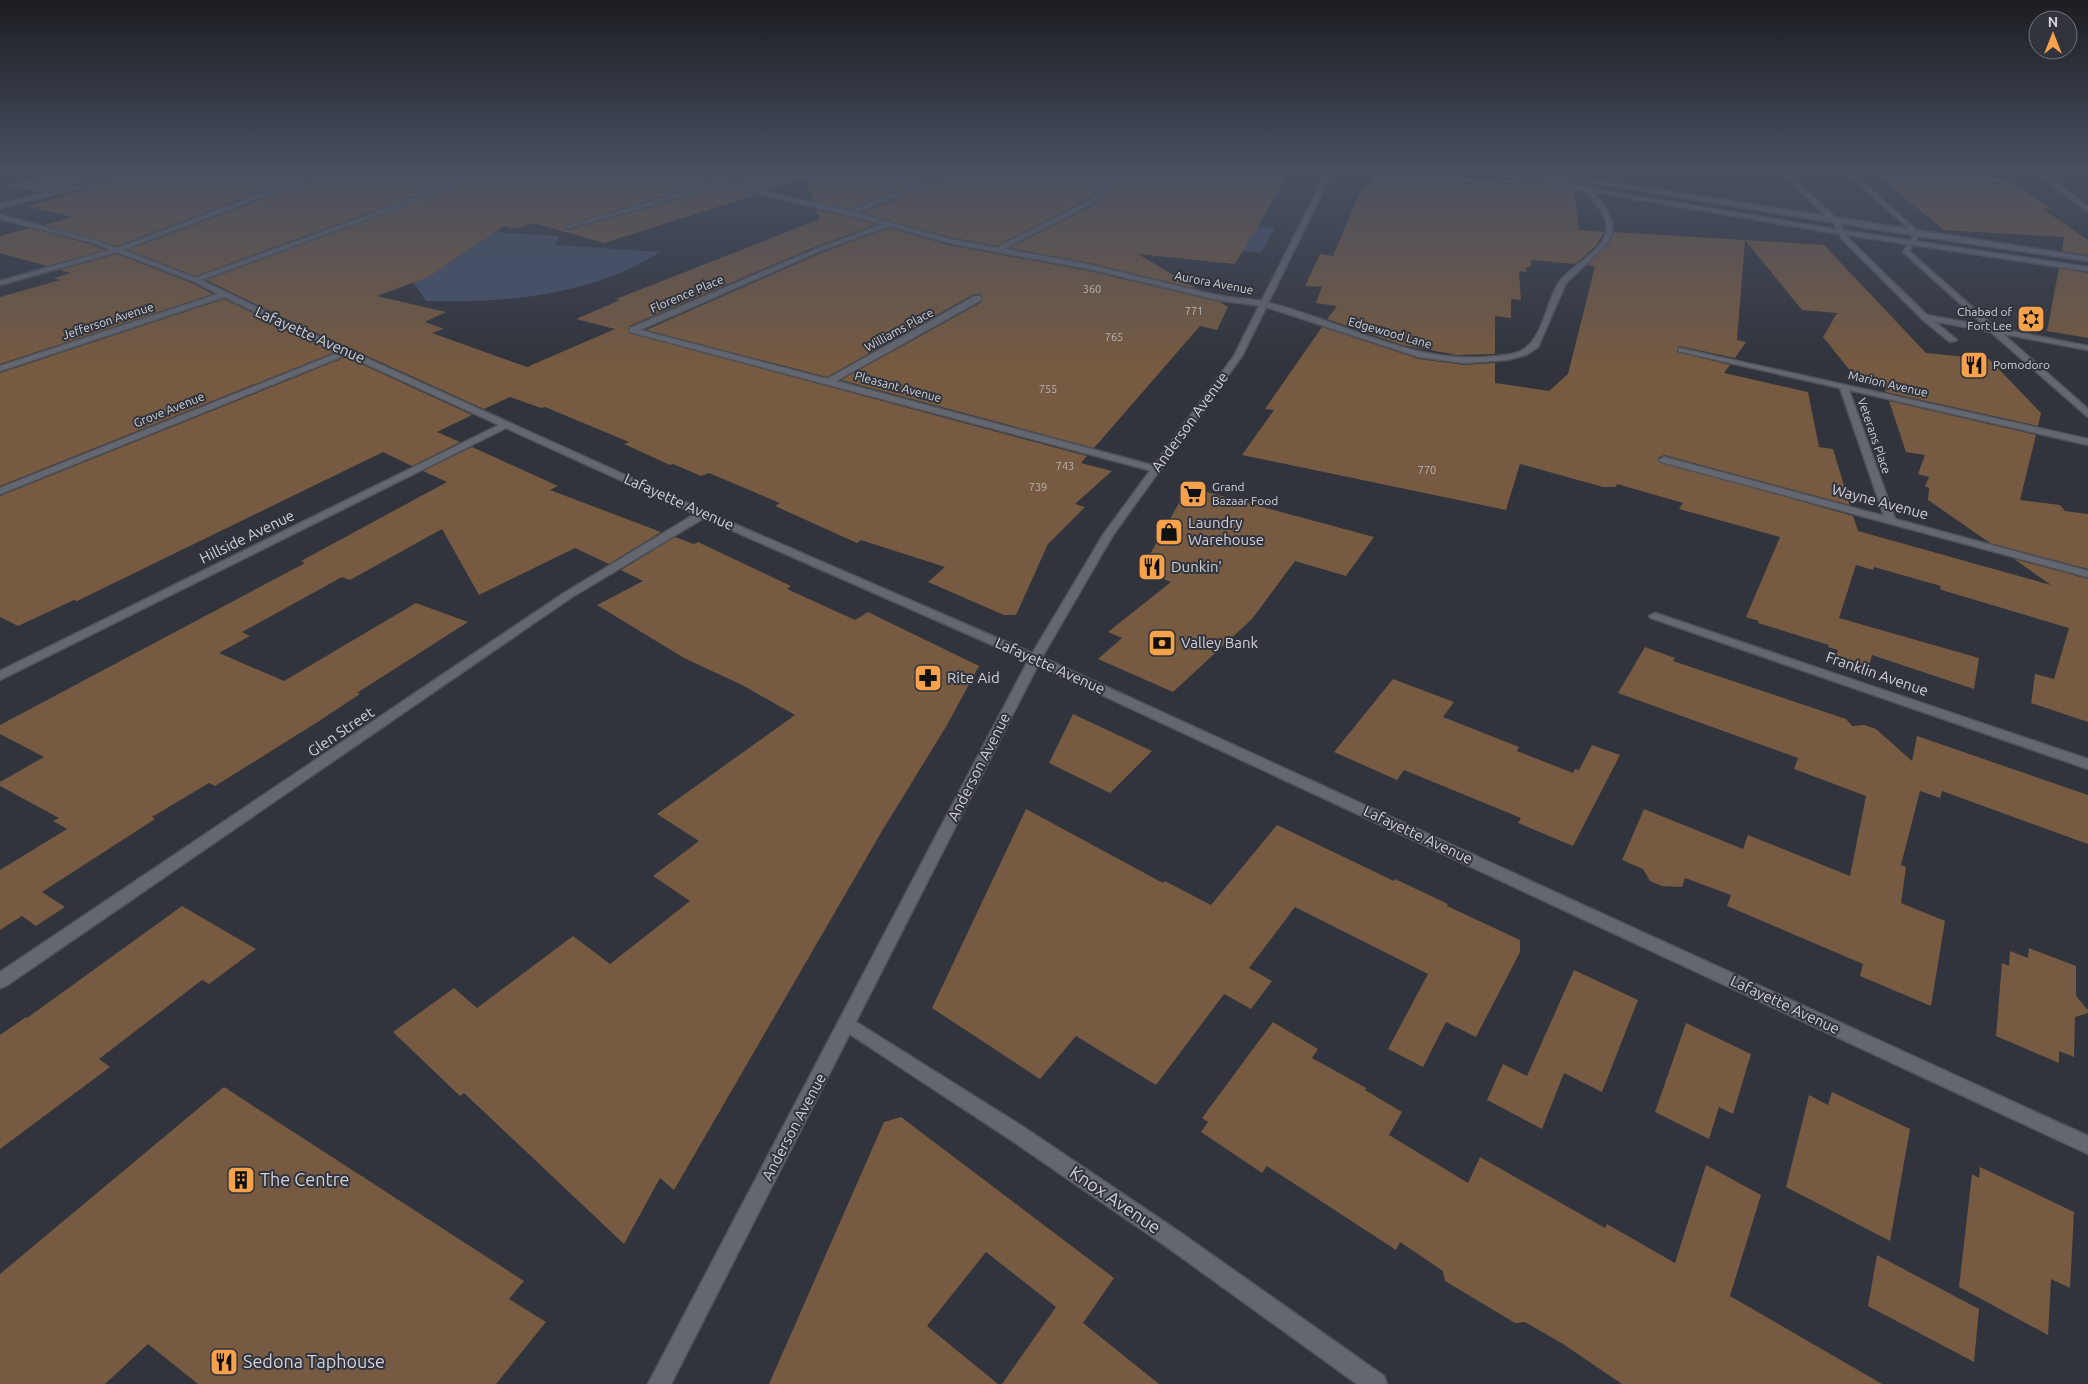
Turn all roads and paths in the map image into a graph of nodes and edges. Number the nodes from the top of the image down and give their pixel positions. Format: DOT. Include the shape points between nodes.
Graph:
graph roads {
  1 [pos="59,234"];
  2 [pos="161,234"];
  3 [pos="323,234"];
  4 [pos="863,234"];
  5 [pos="923,234"];
  6 [pos="1028,234"];
  7 [pos="1299,234"];
  8 [pos="1609,234"];
  9 [pos="1842,234"];
  10 [pos="1850,234"];
  11 [pos="1918,234"];
  12 [pos="1912,243"];
  13 [pos="118,250"];
  14 [pos="997,250"];
  15 [pos="2088,259"];
  16 [pos="2088,269"];
  17 [pos="195,280"];
  18 [pos="0,283"];
  19 [pos="222,295"];
  20 [pos="978,298"];
  21 [pos="1264,304"];
  22 [pos="1925,317"];
  23 [pos="633,330"];
  24 [pos="1993,330"];
  25 [pos="1953,340"];
  26 [pos="2088,348"];
  27 [pos="1682,350"];
  28 [pos="348,352"];
  29 [pos="0,369"];
  30 [pos="830,381"];
  31 [pos="1844,387"];
  32 [pos="2088,414"];
  33 [pos="507,424"];
  34 [pos="2088,442"];
  35 [pos="1664,460"];
  36 [pos="1156,469"];
  37 [pos="0,491"];
  38 [pos="703,514"];
  39 [pos="1891,521"];
  40 [pos="2088,574"];
  41 [pos="1655,616"];
  42 [pos="1035,659"];
  43 [pos="0,676"];
  44 [pos="2088,764"];
  45 [pos="0,981"];
  46 [pos="848,1024"];
  47 [pos="2088,1145"];
  48 [pos="659,1384"];
  49 [pos="1376,1384"];
  1 -- 13 [label="street, Lafayette Avenue"];
  2 -- 13 [label="street"];
  3 -- 17 [label="street"];
  4 -- 23 [label="street, Florence Place"];
  5 -- 14 [label="street, Aurora Avenue"];
  6 -- 14 [label="street"];
  7 -- 21 [label="street, Anderson Avenue"];
  8 -- 21 [label="street, Edgewood Lane" via="1605,243 1562,282 1535,346 1507,358 1464,361 1442,358 1381,344"];
  9 -- 22 [label="street"];
  10 -- 12 [label="street"];
  11 -- 12 [label="street"];
  11 -- 15 [label="street"];
  12 -- 16 [label="street"];
  12 -- 24 [label="street" via="1905,251"];
  13 -- 17 [label="street, Lafayette Avenue"];
  13 -- 18 [label="street"];
  14 -- 21 [label="street, Aurora Avenue" via="1089,267 1218,298"];
  17 -- 19 [label="street, Lafayette Avenue"];
  19 -- 28 [label="street, Lafayette Avenue"];
  19 -- 29 [label="street, Jefferson Avenue"];
  20 -- 30 [label="street, Williams Place"];
  21 -- 36 [label="street, Anderson Avenue" via="1238,356"];
  22 -- 24 [label="street"];
  22 -- 25 [label="street"];
  23 -- 30 [label="street, Pleasant Avenue"];
  24 -- 26 [label="street"];
  24 -- 32 [label="street"];
  27 -- 31 [label="street, Marion Avenue"];
  28 -- 33 [label="street, Lafayette Avenue"];
  28 -- 37 [label="street, Grove Avenue"];
  30 -- 36 [label="street, Pleasant Avenue"];
  31 -- 34 [label="street, Marion Avenue"];
  31 -- 39 [label="street, Veterans Place"];
  33 -- 38 [label="street, Lafayette Avenue"];
  33 -- 43 [label="street, Hillside Avenue"];
  35 -- 39 [label="street, Wayne Avenue"];
  36 -- 42 [label="street, Anderson Avenue" via="1108,535"];
  38 -- 42 [label="street, Lafayette Avenue"];
  38 -- 45 [label="street, Glen Street" via="568,596"];
  39 -- 40 [label="street, Wayne Avenue"];
  41 -- 44 [label="street, Franklin Avenue"];
  42 -- 46 [label="street, Anderson Avenue"];
  42 -- 47 [label="street, Lafayette Avenue"];
  46 -- 48 [label="street, Anderson Avenue"];
  46 -- 49 [label="street, Knox Avenue" via="1174,1240"];
}
